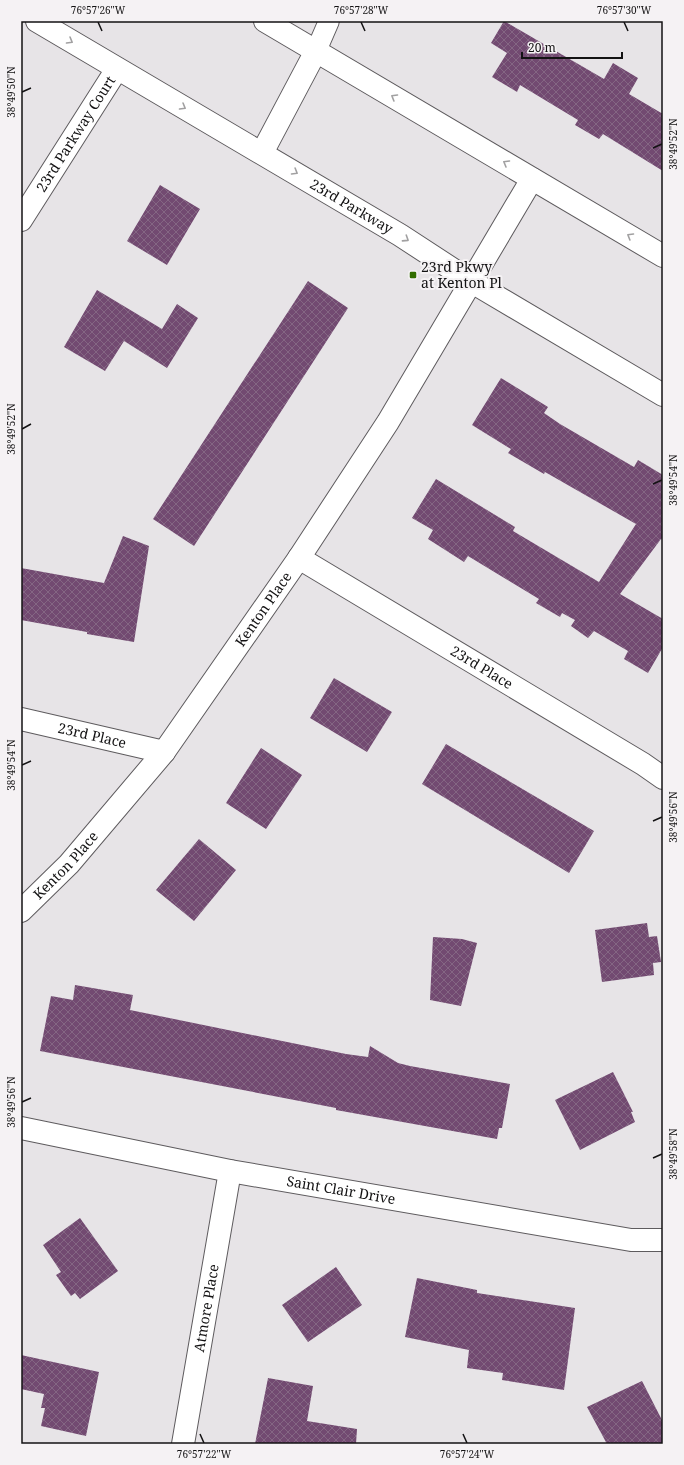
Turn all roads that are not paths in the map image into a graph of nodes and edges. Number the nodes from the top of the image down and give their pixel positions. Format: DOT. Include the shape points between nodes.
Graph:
graph roads {
  1 [pos="37,21"];
  2 [pos="265,21"];
  3 [pos="329,21"];
  4 [pos="316,51"];
  5 [pos="117,68"];
  6 [pos="262,153"];
  7 [pos="532,179"];
  8 [pos="21,220"];
  9 [pos="663,256"];
  10 [pos="472,282"];
  11 [pos="663,395"];
  12 [pos="299,558"];
  13 [pos="21,719"];
  14 [pos="164,752"];
  15 [pos="663,778"];
  16 [pos="21,911"];
  17 [pos="21,1128"];
  18 [pos="230,1171"];
  19 [pos="663,1240"];
  20 [pos="183,1444"];
  1 -- 5 [label="street, 23rd Parkway, one-way"];
  2 -- 4 [label="street"];
  3 -- 4 [label="lane"];
  4 -- 6 [label="street"];
  7 -- 4 [label="street, one-way"];
  5 -- 6 [label="street, 23rd Parkway, one-way"];
  5 -- 8 [label="street, 23rd Parkway Court"];
  6 -- 10 [label="street, 23rd Parkway, one-way" via="400,235"];
  9 -- 7 [label="street, one-way"];
  7 -- 10 [label="street, Kenton Place"];
  10 -- 11 [label="street, 23rd Parkway"];
  10 -- 12 [label="street, Kenton Place" via="388,422"];
  12 -- 14 [label="street, Kenton Place"];
  12 -- 15 [label="street, 23rd Place"];
  13 -- 14 [label="street, 23rd Place"];
  14 -- 16 [label="street, Kenton Place" via="69,864"];
  17 -- 18 [label="street, Saint Clair Drive"];
  18 -- 19 [label="street, Saint Clair Drive" via="631,1240"];
  18 -- 20 [label="street, Atmore Place"];
}
